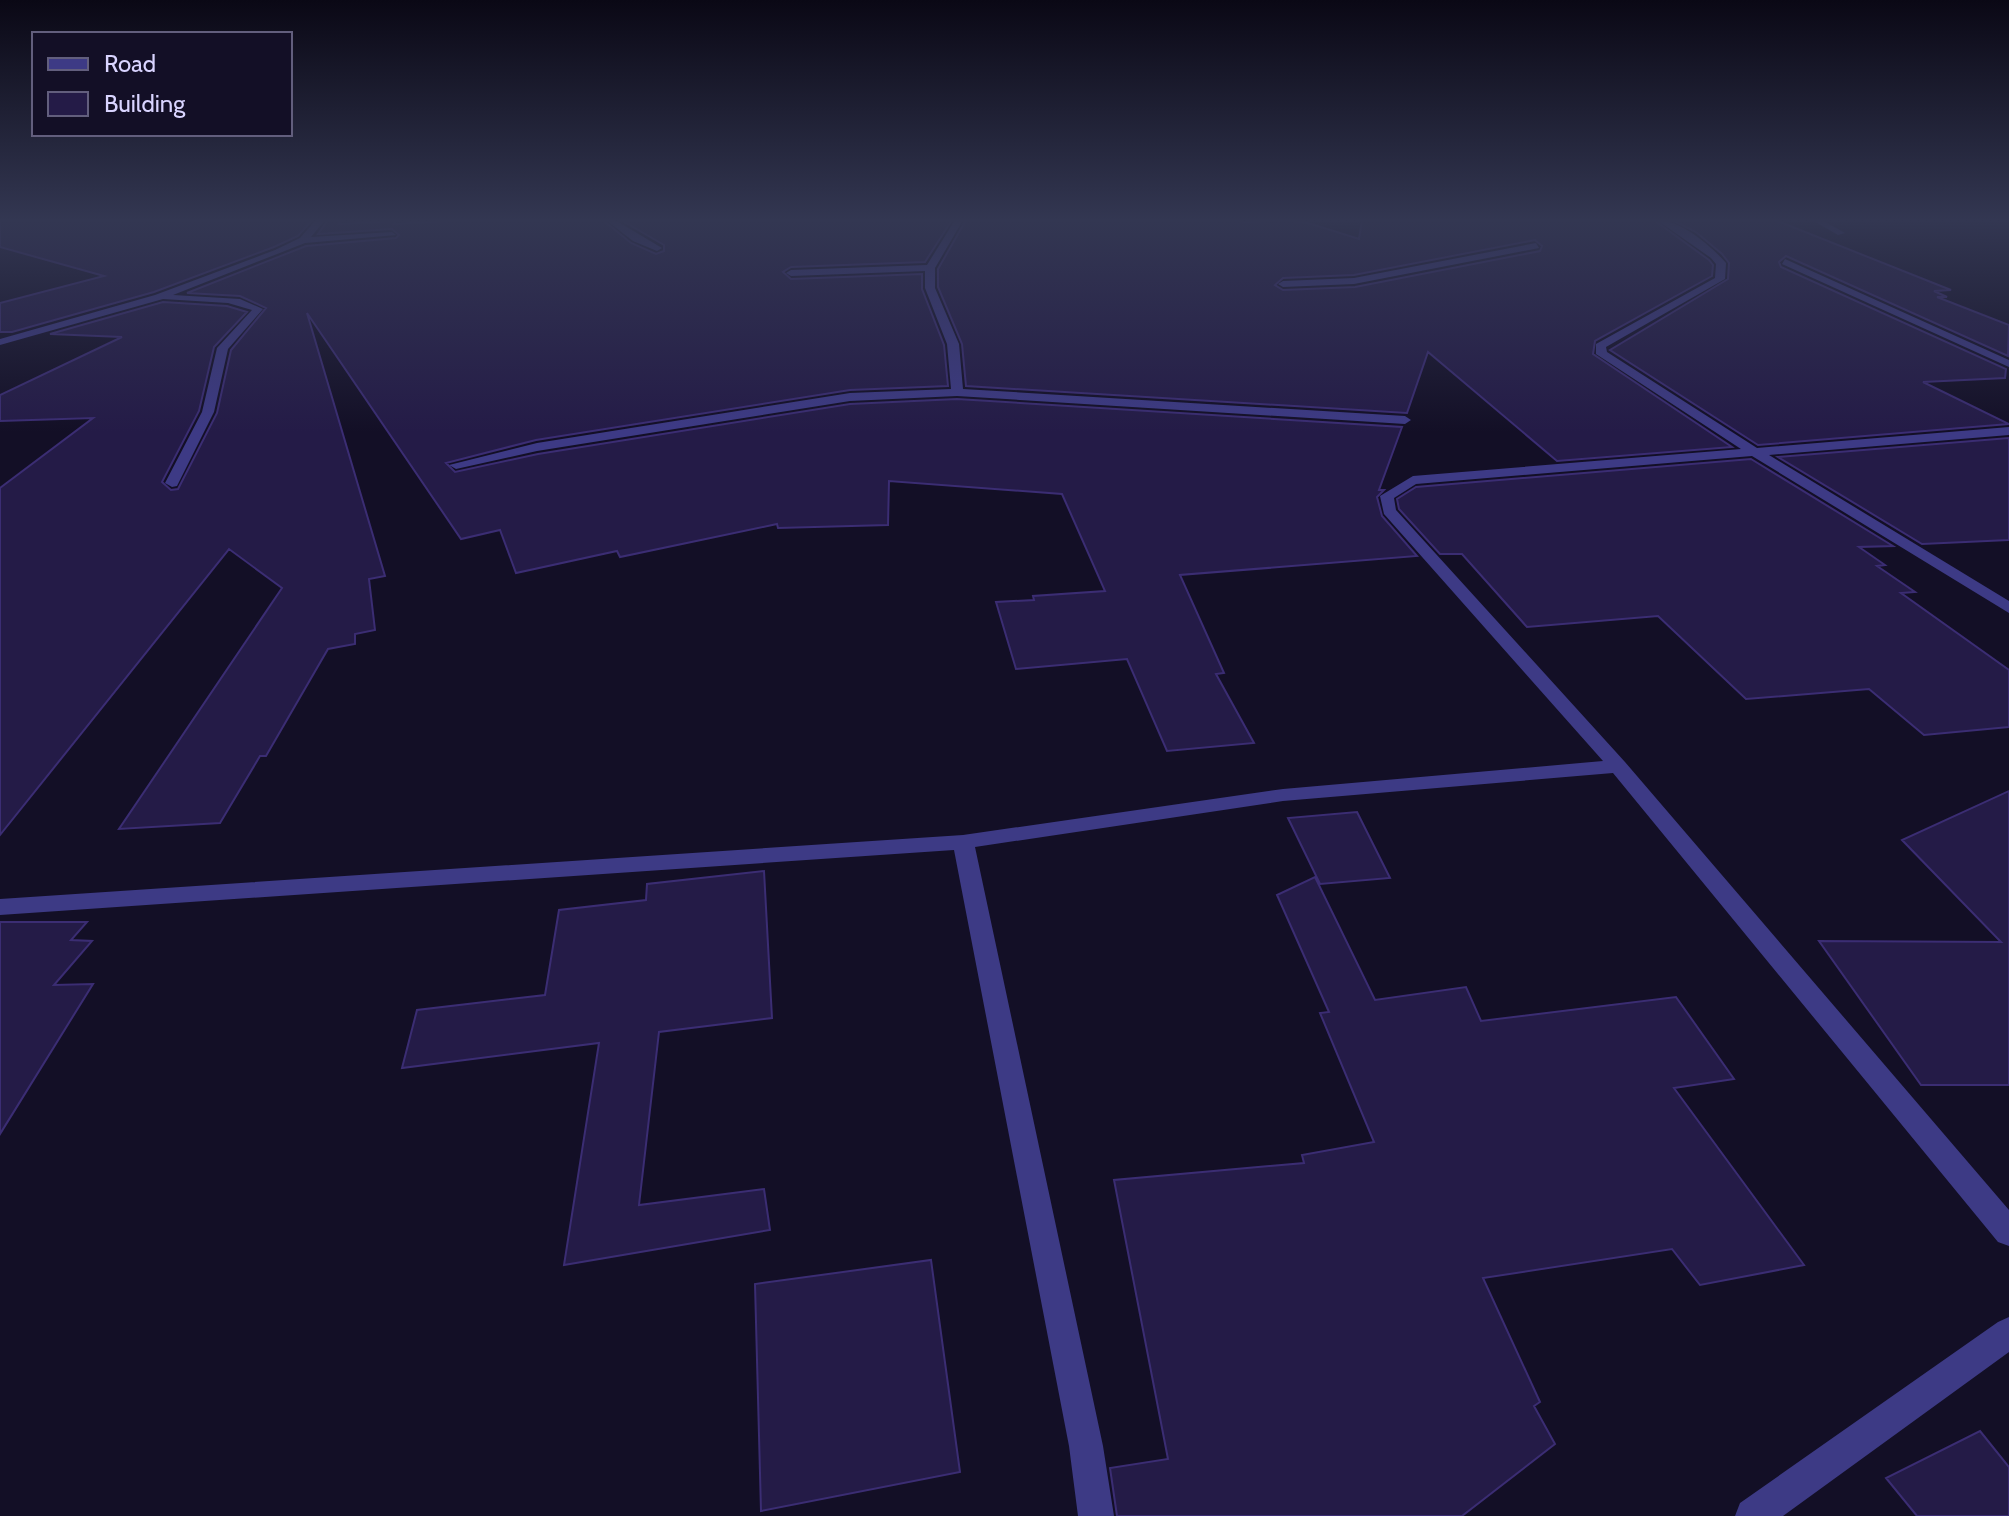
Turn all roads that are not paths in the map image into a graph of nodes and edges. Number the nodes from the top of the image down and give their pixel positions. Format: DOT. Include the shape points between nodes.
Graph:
graph roads {
  1 [pos="175,291"];
  2 [pos="931,291"];
  3 [pos="1699,291"];
  4 [pos="1848,291"];
  5 [pos="159,297"];
  6 [pos="0,342"];
  7 [pos="2009,364"];
  8 [pos="957,392"];
  9 [pos="1405,420"];
  10 [pos="2009,431"];
  11 [pos="1756,453"];
  12 [pos="456,465"];
  13 [pos="172,483"];
  14 [pos="2009,608"];
  15 [pos="1618,766"];
  16 [pos="963,842"];
  17 [pos="0,907"];
  18 [pos="2009,1232"];
  19 [pos="2009,1333"];
  20 [pos="1096,1516"];
  21 [pos="1753,1516"];
  1 -- 5 [label="street"];
  2 -- 8 [label="street" via="953,344"];
  3 -- 11 [label="street" via="1600,346 1602,354"];
  4 -- 7 [label="street"];
  5 -- 6 [label="street"];
  5 -- 13 [label="street" via="239,302 258,309 223,348 208,412"];
  8 -- 9 [label="street"];
  8 -- 12 [label="street" via="776,407"];
  10 -- 11 [label="street"];
  11 -- 14 [label="street"];
  11 -- 15 [label="street" via="1413,480 1387,496 1389,511"];
  15 -- 16 [label="street" via="1283,795"];
  15 -- 18 [label="street"];
  16 -- 17 [label="street"];
  16 -- 20 [label="street"];
  19 -- 21 [label="street"];
}
